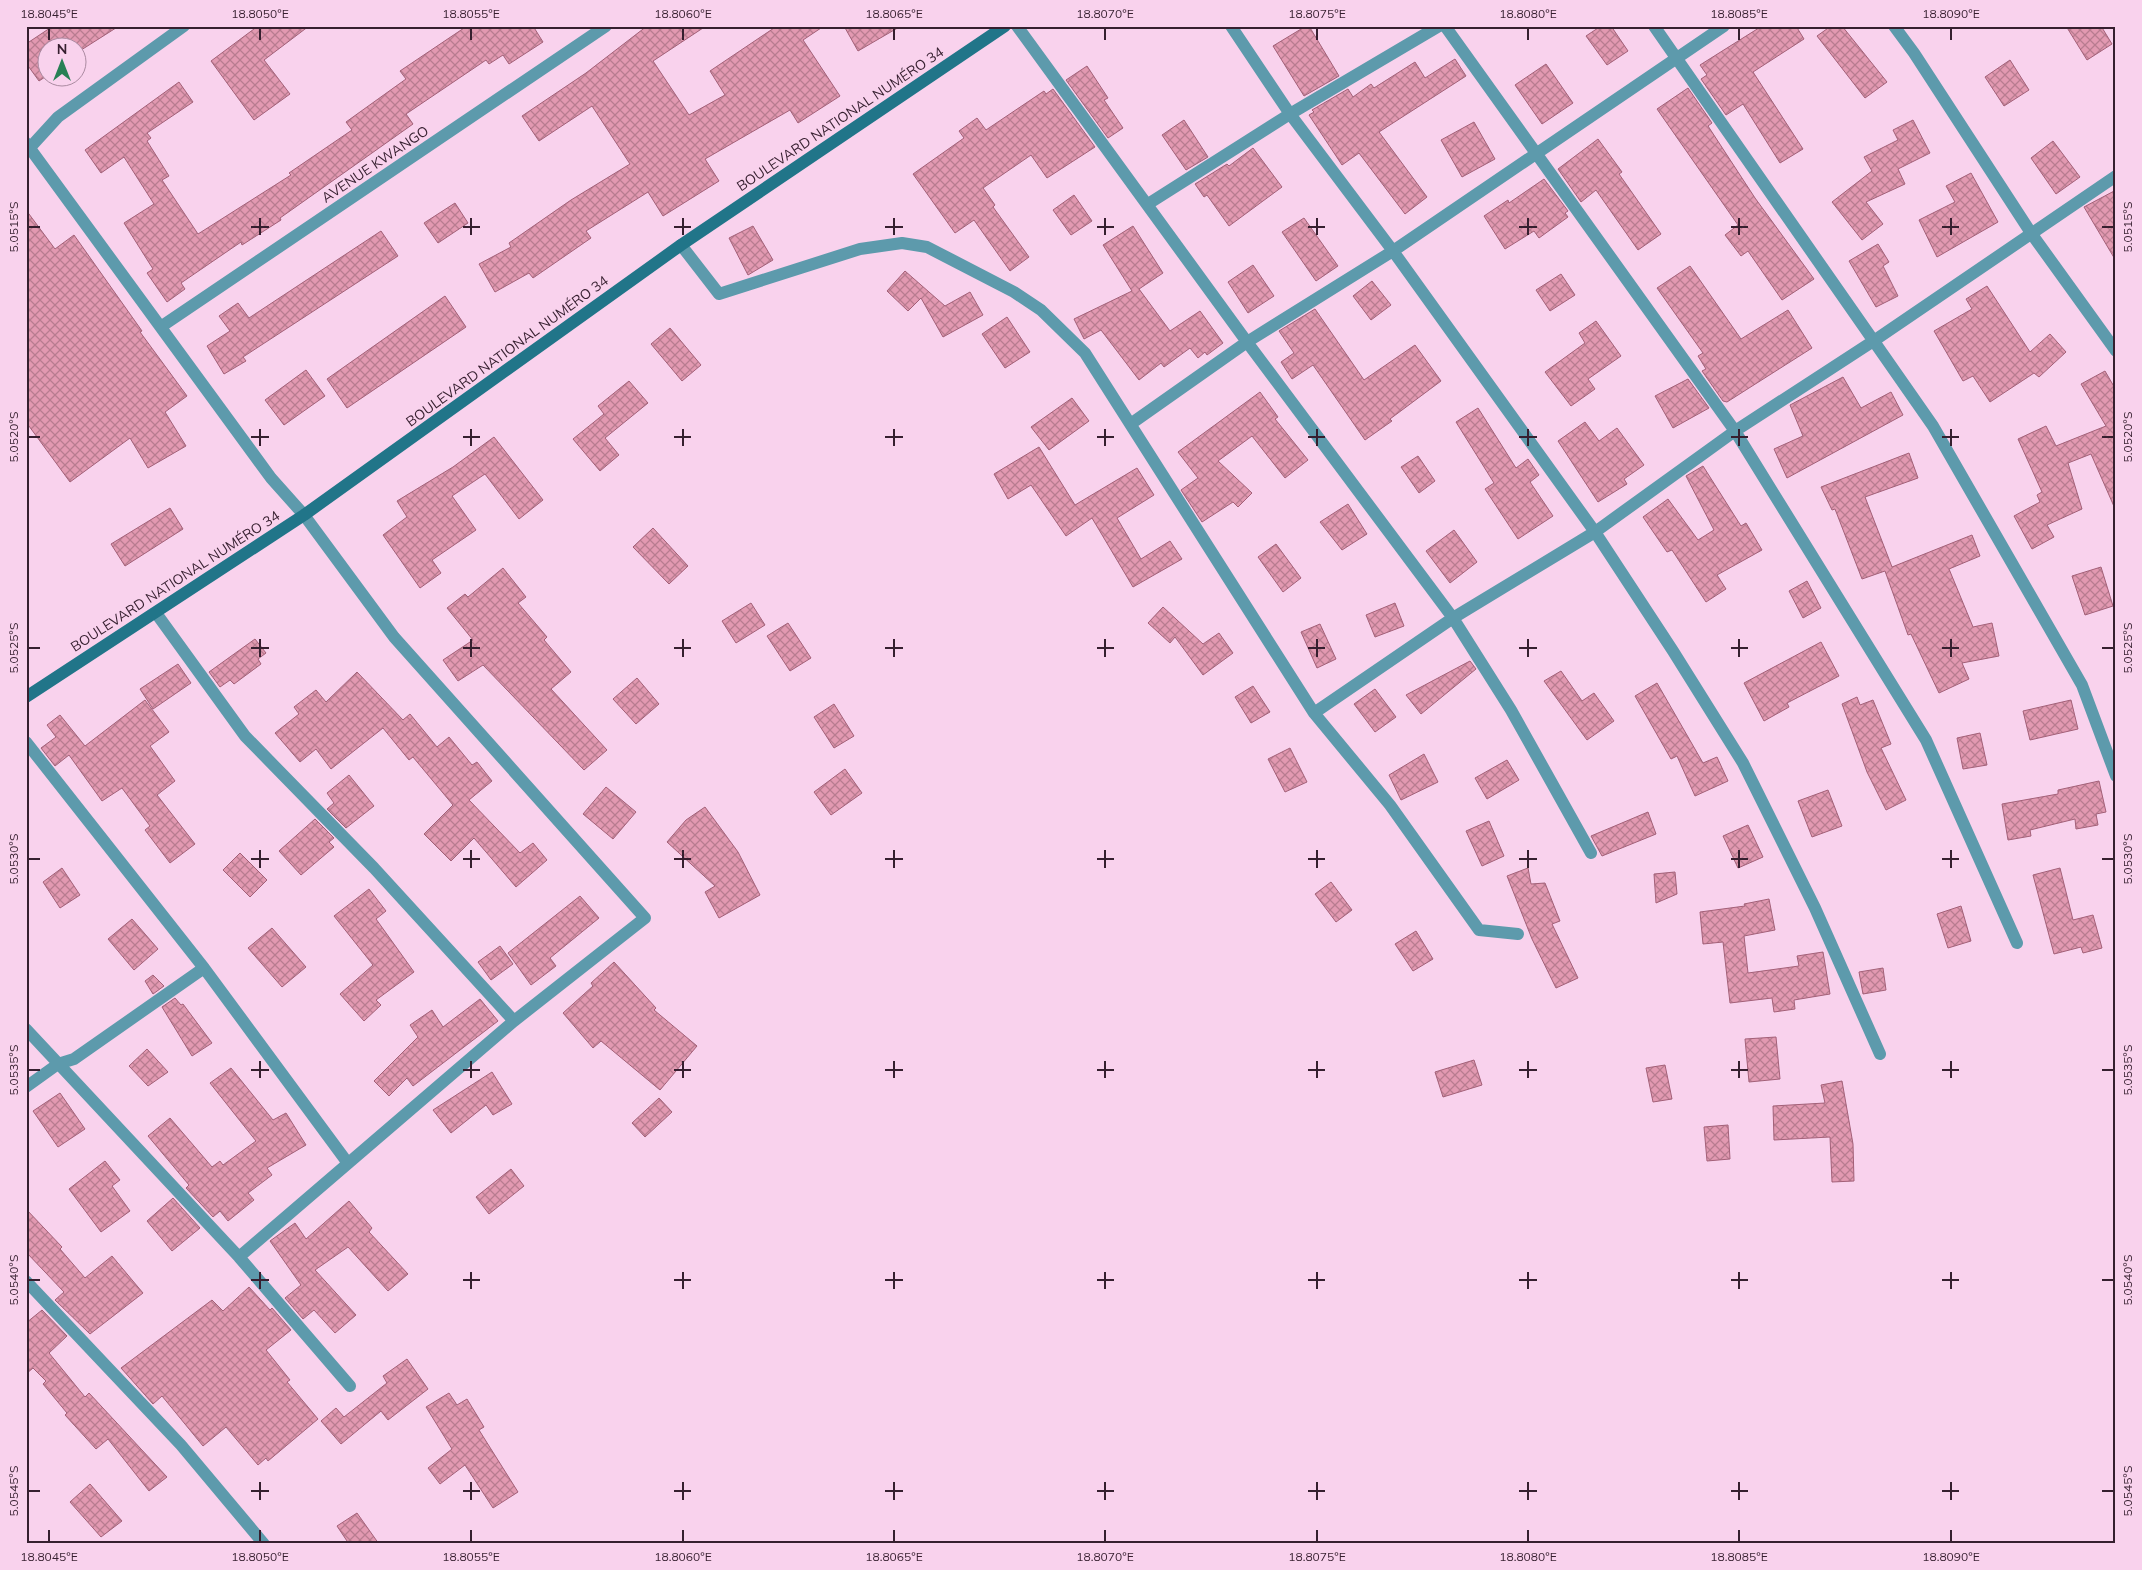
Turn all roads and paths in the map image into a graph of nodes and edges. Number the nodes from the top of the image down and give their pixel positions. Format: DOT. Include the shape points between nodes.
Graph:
graph roads {
  1 [pos="184,26"];
  2 [pos="606,26"];
  3 [pos="1004,26"];
  4 [pos="1018,26"];
  5 [pos="1231,26"];
  6 [pos="1439,26"];
  7 [pos="1445,26"];
  8 [pos="1654,26"];
  9 [pos="1724,26"];
  10 [pos="1894,26"];
  11 [pos="1676,59"];
  12 [pos="1290,114"];
  13 [pos="28,148"];
  14 [pos="1537,155"];
  15 [pos="2116,176"];
  16 [pos="1148,204"];
  17 [pos="2031,233"];
  18 [pos="681,245"];
  19 [pos="1393,251"];
  20 [pos="162,326"];
  21 [pos="1876,340"];
  22 [pos="1247,342"];
  23 [pos="2116,351"];
  24 [pos="1132,422"];
  25 [pos="1735,430"];
  26 [pos="304,515"];
  27 [pos="1595,532"];
  28 [pos="156,614"];
  29 [pos="1453,618"];
  30 [pos="26,697"];
  31 [pos="1314,712"];
  32 [pos="26,742"];
  33 [pos="2116,776"];
  34 [pos="1591,853"];
  35 [pos="1518,934"];
  36 [pos="2017,943"];
  37 [pos="204,968"];
  38 [pos="514,1021"];
  39 [pos="26,1029"];
  40 [pos="1880,1054"];
  41 [pos="58,1064"];
  42 [pos="26,1087"];
  43 [pos="348,1162"];
  44 [pos="239,1257"];
  45 [pos="26,1281"];
  46 [pos="350,1386"];
  47 [pos="264,1544"];
  1 -- 13 [label="street" via="58,117"];
  2 -- 20 [label="street, AVENUE KWANGO"];
  3 -- 18 [label="main road, BOULEVARD NATIONAL NUMÉRO 34"];
  4 -- 16 [label="street"];
  5 -- 12 [label="street"];
  6 -- 12 [label="street"];
  7 -- 14 [label="street"];
  8 -- 11 [label="street"];
  9 -- 11 [label="street"];
  10 -- 17 [label="street"];
  11 -- 14 [label="street"];
  11 -- 21 [label="street"];
  12 -- 16 [label="street"];
  12 -- 19 [label="street"];
  13 -- 20 [label="street"];
  14 -- 19 [label="street"];
  14 -- 25 [label="street"];
  15 -- 17 [label="street"];
  16 -- 22 [label="street"];
  17 -- 21 [label="street"];
  17 -- 23 [label="street"];
  18 -- 24 [label="street" via="719,294 860,249 902,242 927,247 1014,292 1041,310 1085,352"];
  18 -- 26 [label="main road, BOULEVARD NATIONAL NUMÉRO 34"];
  19 -- 22 [label="street"];
  19 -- 27 [label="street"];
  20 -- 26 [label="street" via="271,478"];
  21 -- 25 [label="street"];
  21 -- 33 [label="street" via="1933,426 2082,685"];
  22 -- 24 [label="street"];
  22 -- 29 [label="street"];
  24 -- 31 [label="street"];
  25 -- 27 [label="street"];
  25 -- 36 [label="street" via="1926,740"];
  26 -- 28 [label="main road, BOULEVARD NATIONAL NUMÉRO 34"];
  26 -- 38 [label="street" via="394,637 645,918"];
  27 -- 29 [label="street"];
  27 -- 40 [label="street" via="1743,763 1815,908"];
  28 -- 30 [label="main road, BOULEVARD NATIONAL NUMÉRO 34"];
  28 -- 38 [label="street" via="245,736 374,868"];
  29 -- 31 [label="street"];
  29 -- 34 [label="street" via="1511,710"];
  31 -- 35 [label="street" via="1390,805 1479,930"];
  32 -- 37 [label="street"];
  37 -- 41 [label="street" via="74,1059"];
  37 -- 43 [label="street"];
  38 -- 43 [label="street"];
  39 -- 41 [label="street"];
  41 -- 42 [label="street"];
  41 -- 44 [label="street"];
  43 -- 44 [label="street"];
  44 -- 46 [label="street"];
  45 -- 47 [label="street" via="180,1445"];
}
